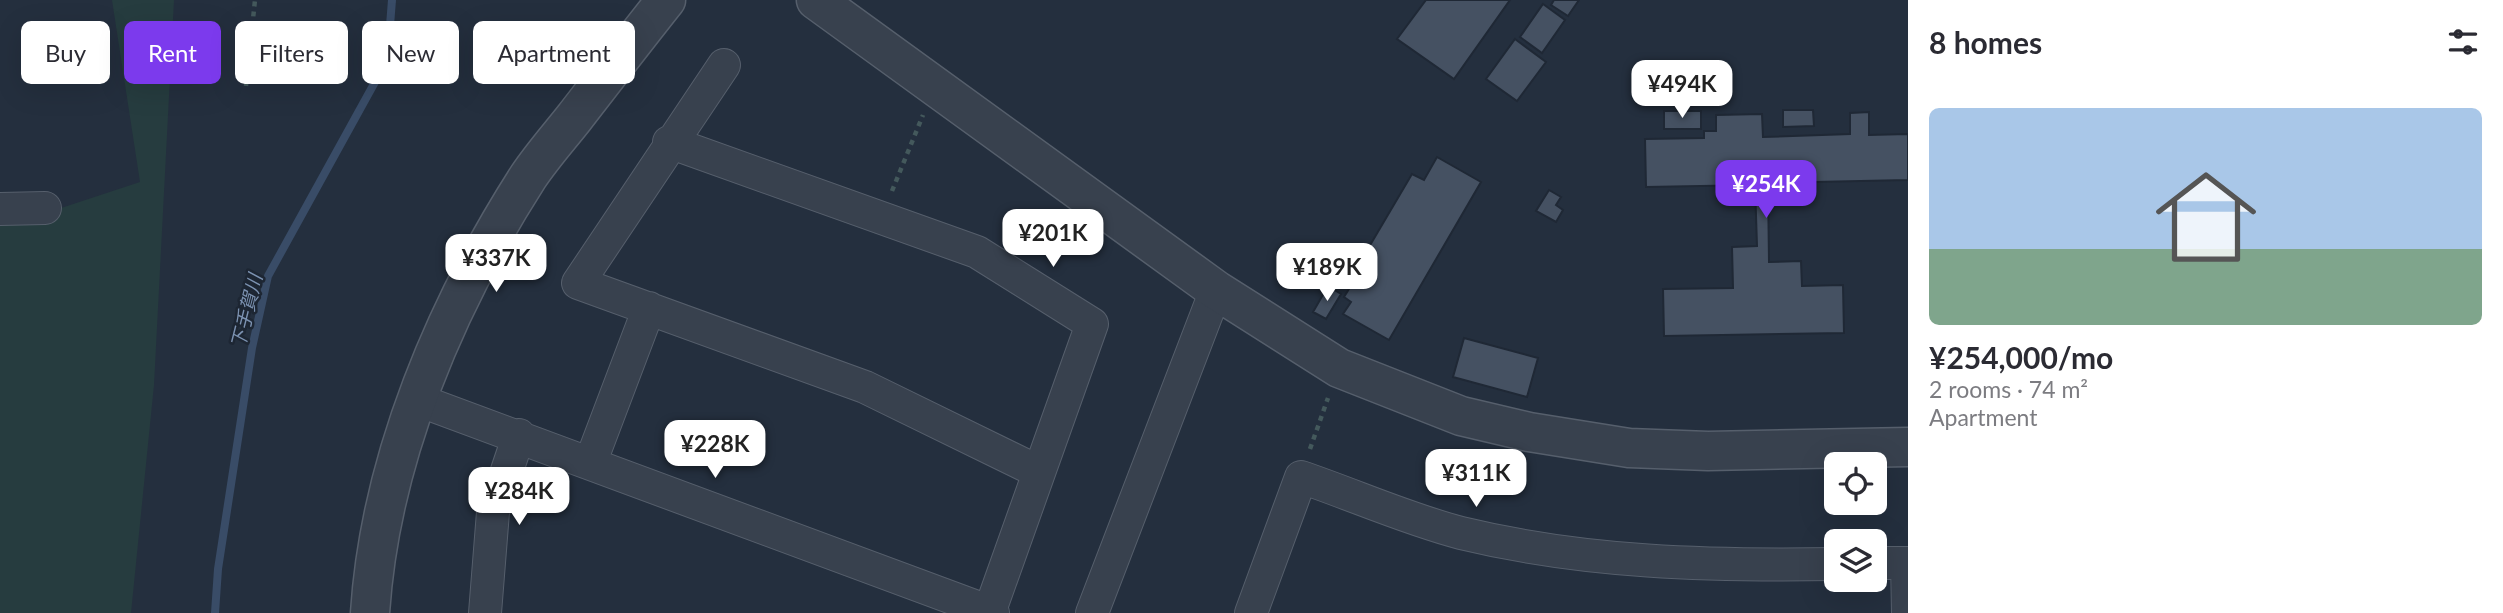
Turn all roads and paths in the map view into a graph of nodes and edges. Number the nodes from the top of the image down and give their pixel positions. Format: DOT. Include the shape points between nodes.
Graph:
graph roads {
  1 [pos="255,0"];
  2 [pos="666,0"];
  3 [pos="816,0"];
  4 [pos="724,65"];
  5 [pos="246,86"];
  6 [pos="924,111"];
  7 [pos="669,142"];
  8 [pos="45,208"];
  9 [pos="0,209"];
  10 [pos="881,218"];
  11 [pos="1216,290"];
  12 [pos="649,308"];
  13 [pos="1330,391"];
  14 [pos="418,400"];
  15 [pos="519,435"];
  16 [pos="1908,446"];
  17 [pos="591,461"];
  18 [pos="1039,472"];
  19 [pos="1301,477"];
  20 [pos="1907,563"];
  21 [pos="1824,564"];
  22 [pos="1887,564"];
  23 [pos="370,613"];
  24 [pos="485,613"];
  25 [pos="990,613"];
  26 [pos="1091,613"];
  27 [pos="1251,613"];
  28 [pos="1908,613"];
  1 -- 5 [label="path"];
  2 -- 14 [label="street" via="530,174 483,251"];
  3 -- 11 [label="street"];
  4 -- 7 [label="street"];
  6 -- 10 [label="path"];
  7 -- 10 [label="street"];
  7 -- 12 [label="street" via="578,283"];
  8 -- 9 [label="street"];
  10 -- 18 [label="street" via="977,252 1092,324"];
  11 -- 16 [label="street" via="1339,368 1461,416 1530,432 1629,448 1708,451"];
  11 -- 26 [label="street"];
  12 -- 17 [label="street"];
  12 -- 18 [label="street" via="865,387"];
  13 -- 19 [label="path"];
  14 -- 15 [label="street"];
  14 -- 23 [label="street" via="391,484"];
  15 -- 17 [label="street"];
  15 -- 24 [label="street" via="494,512"];
  17 -- 25 [label="street"];
  18 -- 25 [label="street"];
  19 -- 21 [label="street" via="1460,532 1586,557 1725,565"];
  19 -- 27 [label="street"];
  20 -- 22 [label="street"];
  20 -- 28 [label="street"];
}
